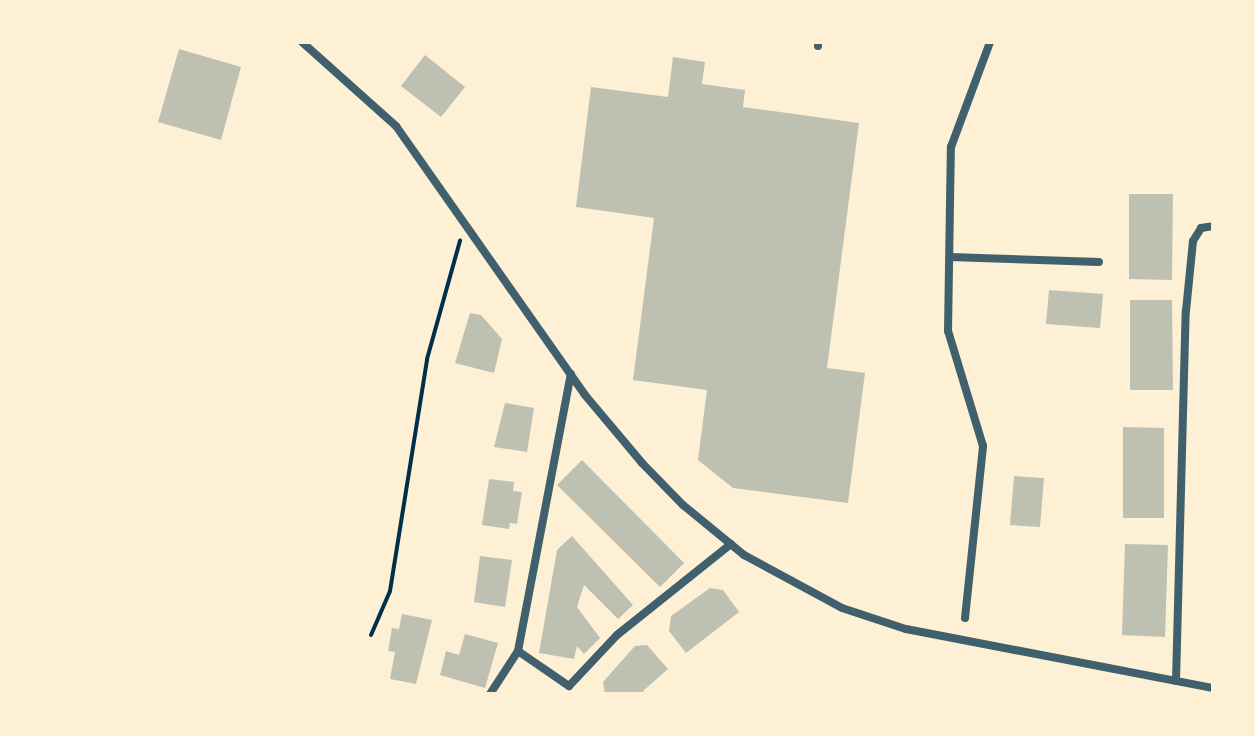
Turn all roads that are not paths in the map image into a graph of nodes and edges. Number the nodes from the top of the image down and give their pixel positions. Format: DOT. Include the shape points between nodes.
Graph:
graph roads {
  1 [pos="302,42"];
  2 [pos="990,42"];
  3 [pos="1213,226"];
  4 [pos="950,257"];
  5 [pos="1099,262"];
  6 [pos="571,373"];
  7 [pos="731,544"];
  8 [pos="965,618"];
  9 [pos="518,651"];
  10 [pos="1176,681"];
  11 [pos="1213,688"];
  12 [pos="490,694"];
  1 -- 6 [label="street" via="396,126"];
  2 -- 4 [label="street" via="951,147"];
  3 -- 10 [label="street" via="1201,228 1193,241 1186,311"];
  4 -- 5 [label="street"];
  4 -- 8 [label="street" via="948,331 983,446"];
  6 -- 7 [label="street" via="642,463"];
  6 -- 9 [label="street"];
  7 -- 9 [label="street" via="617,635 569,686"];
  7 -- 10 [label="street" via="842,608 906,629"];
  9 -- 12 [label="street"];
  10 -- 11 [label="street"];
}
